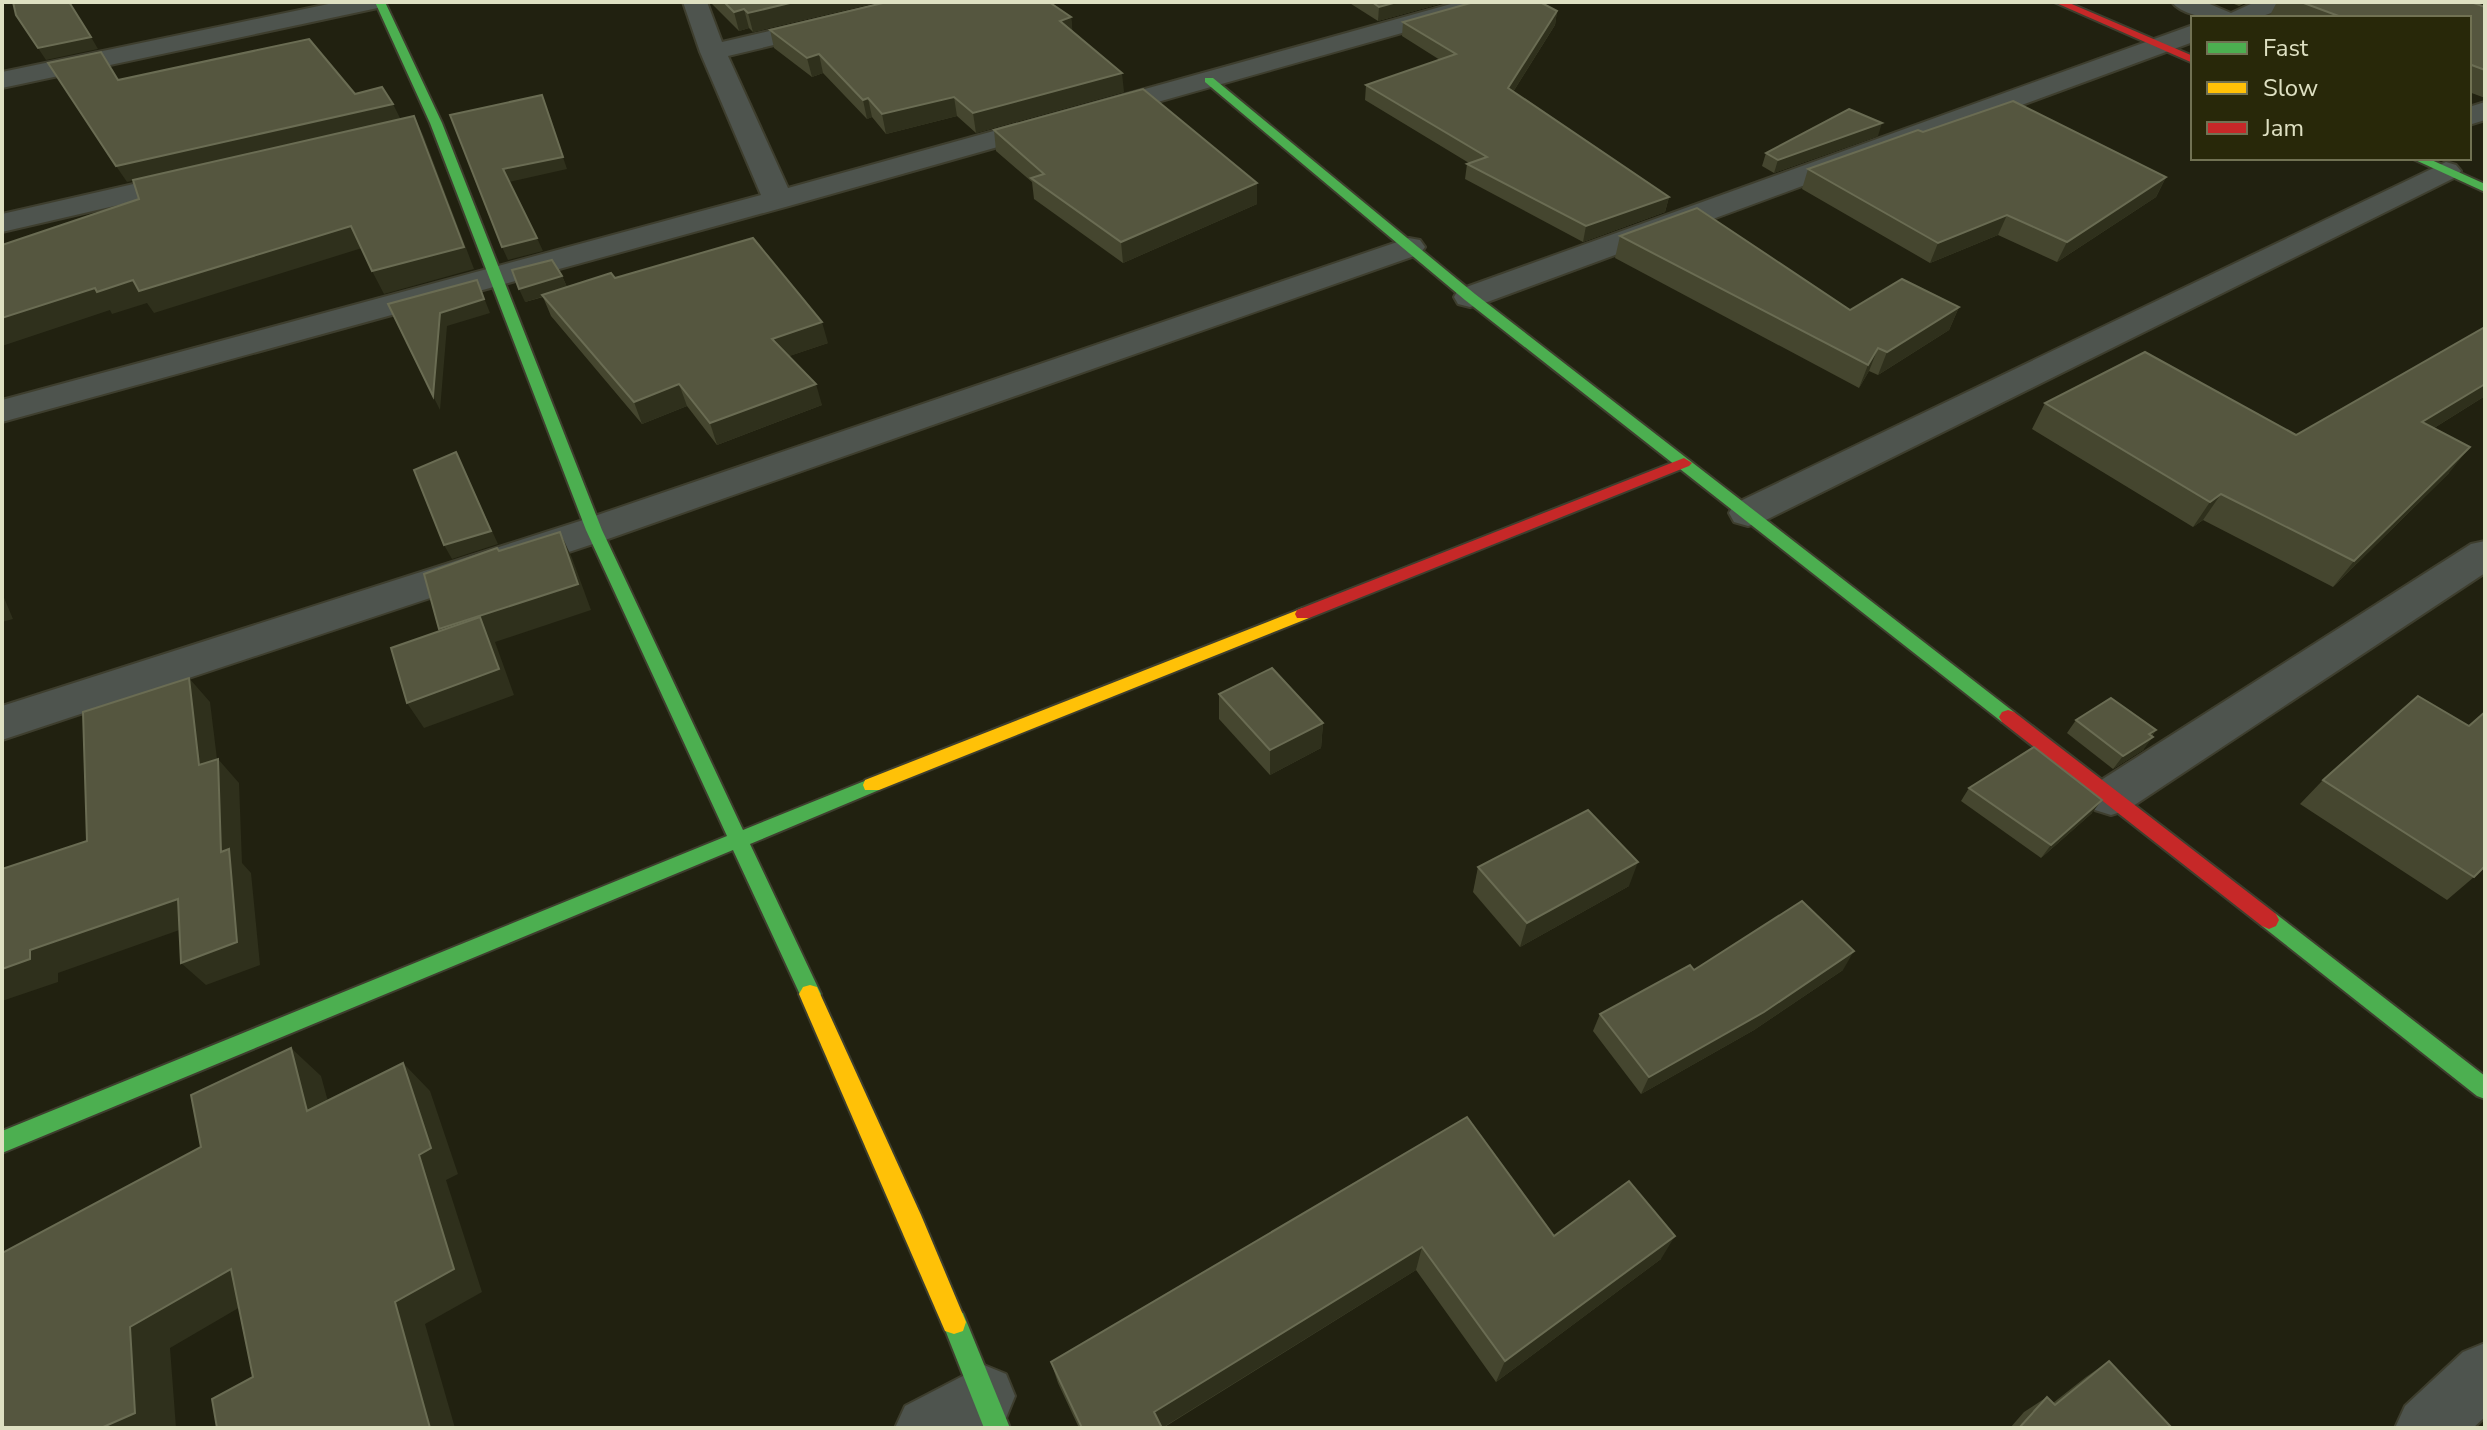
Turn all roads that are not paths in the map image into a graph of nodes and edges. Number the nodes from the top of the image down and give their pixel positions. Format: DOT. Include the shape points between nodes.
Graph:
graph roads {
  1 [pos="373,2"];
  2 [pos="380,2"];
  3 [pos="695,2"];
  4 [pos="924,2"];
  5 [pos="1485,2"];
  6 [pos="2059,2"];
  7 [pos="2184,2"];
  8 [pos="2276,2"];
  9 [pos="2218,16"];
  10 [pos="2244,16"];
  11 [pos="2191,34"];
  12 [pos="2157,44"];
  13 [pos="713,52"];
  14 [pos="2191,59"];
  15 [pos="2,80"];
  16 [pos="1209,80"];
  17 [pos="436,123"];
  18 [pos="405,130"];
  19 [pos="2431,164"];
  20 [pos="219,173"];
  21 [pos="2485,188"];
  22 [pos="778,200"];
  23 [pos="2,223"];
  24 [pos="1409,247"];
  25 [pos="497,277"];
  26 [pos="1470,297"];
  27 [pos="2,411"];
  28 [pos="1684,463"];
  29 [pos="1748,513"];
  30 [pos="594,530"];
  31 [pos="2485,554"];
  32 [pos="2,723"];
  33 [pos="2111,797"];
  34 [pos="739,838"];
  35 [pos="2485,1089"];
  36 [pos="2,1142"];
  37 [pos="2485,1374"];
  38 [pos="990,1412"];
  39 [pos="927,1428"];
  40 [pos="2427,1428"];
  1 -- 15 [label="street"];
  2 -- 17 [label="street"];
  3 -- 13 [label="street"];
  4 -- 13 [label="street"];
  5 -- 16 [label="street"];
  6 -- 12 [label="street"];
  7 -- 9 [label="street"];
  8 -- 10 [label="street"];
  11 -- 12 [label="street"];
  12 -- 14 [label="street"];
  12 -- 26 [label="street"];
  13 -- 22 [label="street"];
  16 -- 22 [label="street"];
  16 -- 24 [label="street"];
  17 -- 18 [label="street"];
  17 -- 25 [label="street"];
  19 -- 21 [label="street"];
  19 -- 29 [label="street"];
  20 -- 23 [label="street"];
  22 -- 25 [label="street"];
  24 -- 26 [label="street"];
  24 -- 30 [label="street"];
  25 -- 27 [label="street"];
  25 -- 30 [label="street"];
  26 -- 28 [label="street"];
  28 -- 29 [label="street"];
  28 -- 34 [label="street"];
  29 -- 33 [label="street"];
  30 -- 32 [label="street"];
  30 -- 34 [label="street"];
  31 -- 33 [label="street"];
  33 -- 35 [label="street"];
  34 -- 36 [label="street"];
  34 -- 38 [label="street" via="913,1223"];
  37 -- 40 [label="street"];
  38 -- 39 [label="street"];
}
